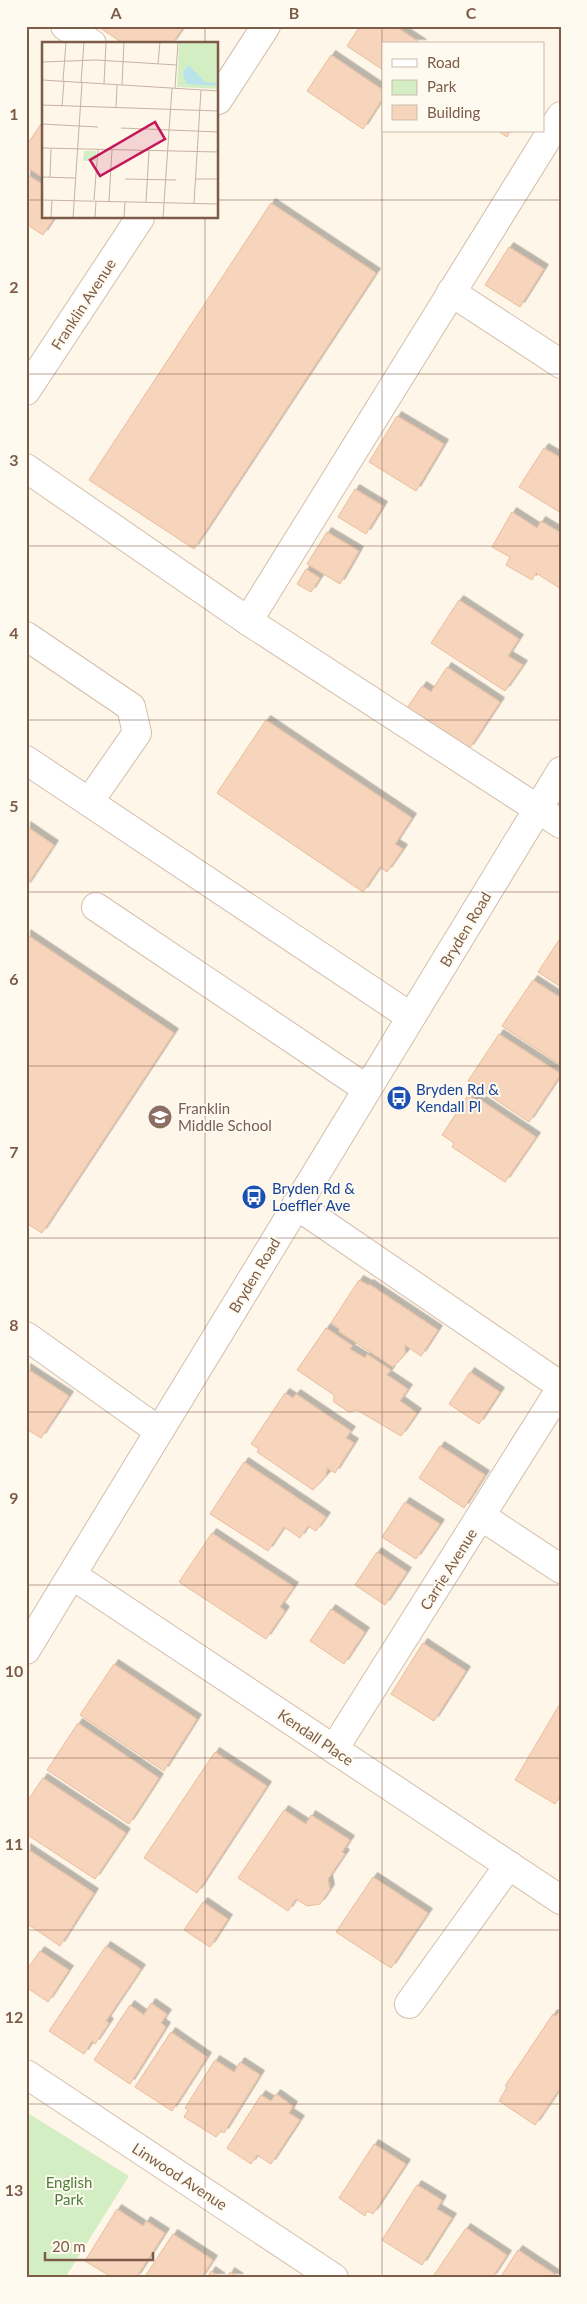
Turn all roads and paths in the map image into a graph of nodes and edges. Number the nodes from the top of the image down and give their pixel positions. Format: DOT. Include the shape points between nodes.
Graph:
graph roads {
  1 [pos="65,26"];
  2 [pos="266,26"];
  3 [pos="89,42"];
  4 [pos="219,98"];
  5 [pos="561,116"];
  6 [pos="139,219"];
  7 [pos="450,292"];
  8 [pos="561,364"];
  9 [pos="26,391"];
  10 [pos="26,468"];
  11 [pos="248,622"];
  12 [pos="26,636"];
  13 [pos="26,760"];
  14 [pos="561,771"];
  15 [pos="89,802"];
  16 [pos="538,808"];
  17 [pos="561,824"];
  18 [pos="96,907"];
  19 [pos="411,1016"];
  20 [pos="367,1089"];
  21 [pos="296,1205"];
  22 [pos="26,1336"];
  23 [pos="561,1387"];
  24 [pos="159,1431"];
  25 [pos="481,1516"];
  26 [pos="561,1569"];
  27 [pos="72,1575"];
  28 [pos="26,1650"];
  29 [pos="334,1749"];
  30 [pos="509,1866"];
  31 [pos="561,1900"];
  32 [pos="409,2004"];
  33 [pos="26,2074"];
  34 [pos="334,2278"];
  1 -- 3 [label="street"];
  2 -- 4 [label="street"];
  5 -- 7 [label="street"];
  6 -- 9 [label="street, Franklin Avenue"];
  7 -- 8 [label="street"];
  7 -- 11 [label="street"];
  10 -- 11 [label="street"];
  11 -- 16 [label="street"];
  12 -- 15 [label="street" via="131,707 137,733"];
  13 -- 15 [label="street"];
  14 -- 16 [label="street, Bryden Road"];
  15 -- 19 [label="street"];
  16 -- 17 [label="street"];
  16 -- 19 [label="street, Bryden Road"];
  18 -- 20 [label="street"];
  19 -- 20 [label="street, Bryden Road"];
  20 -- 21 [label="street, Bryden Road"];
  21 -- 23 [label="street"];
  21 -- 24 [label="street, Bryden Road"];
  22 -- 24 [label="street"];
  23 -- 25 [label="street, Carrie Avenue"];
  24 -- 27 [label="street, Bryden Road"];
  25 -- 26 [label="street"];
  25 -- 29 [label="street, Carrie Avenue"];
  27 -- 28 [label="street, Bryden Road"];
  27 -- 29 [label="street, Kendall Place"];
  29 -- 30 [label="street, Kendall Place"];
  30 -- 31 [label="street, Kendall Place"];
  30 -- 32 [label="street"];
  33 -- 34 [label="street, Linwood Avenue"];
}
